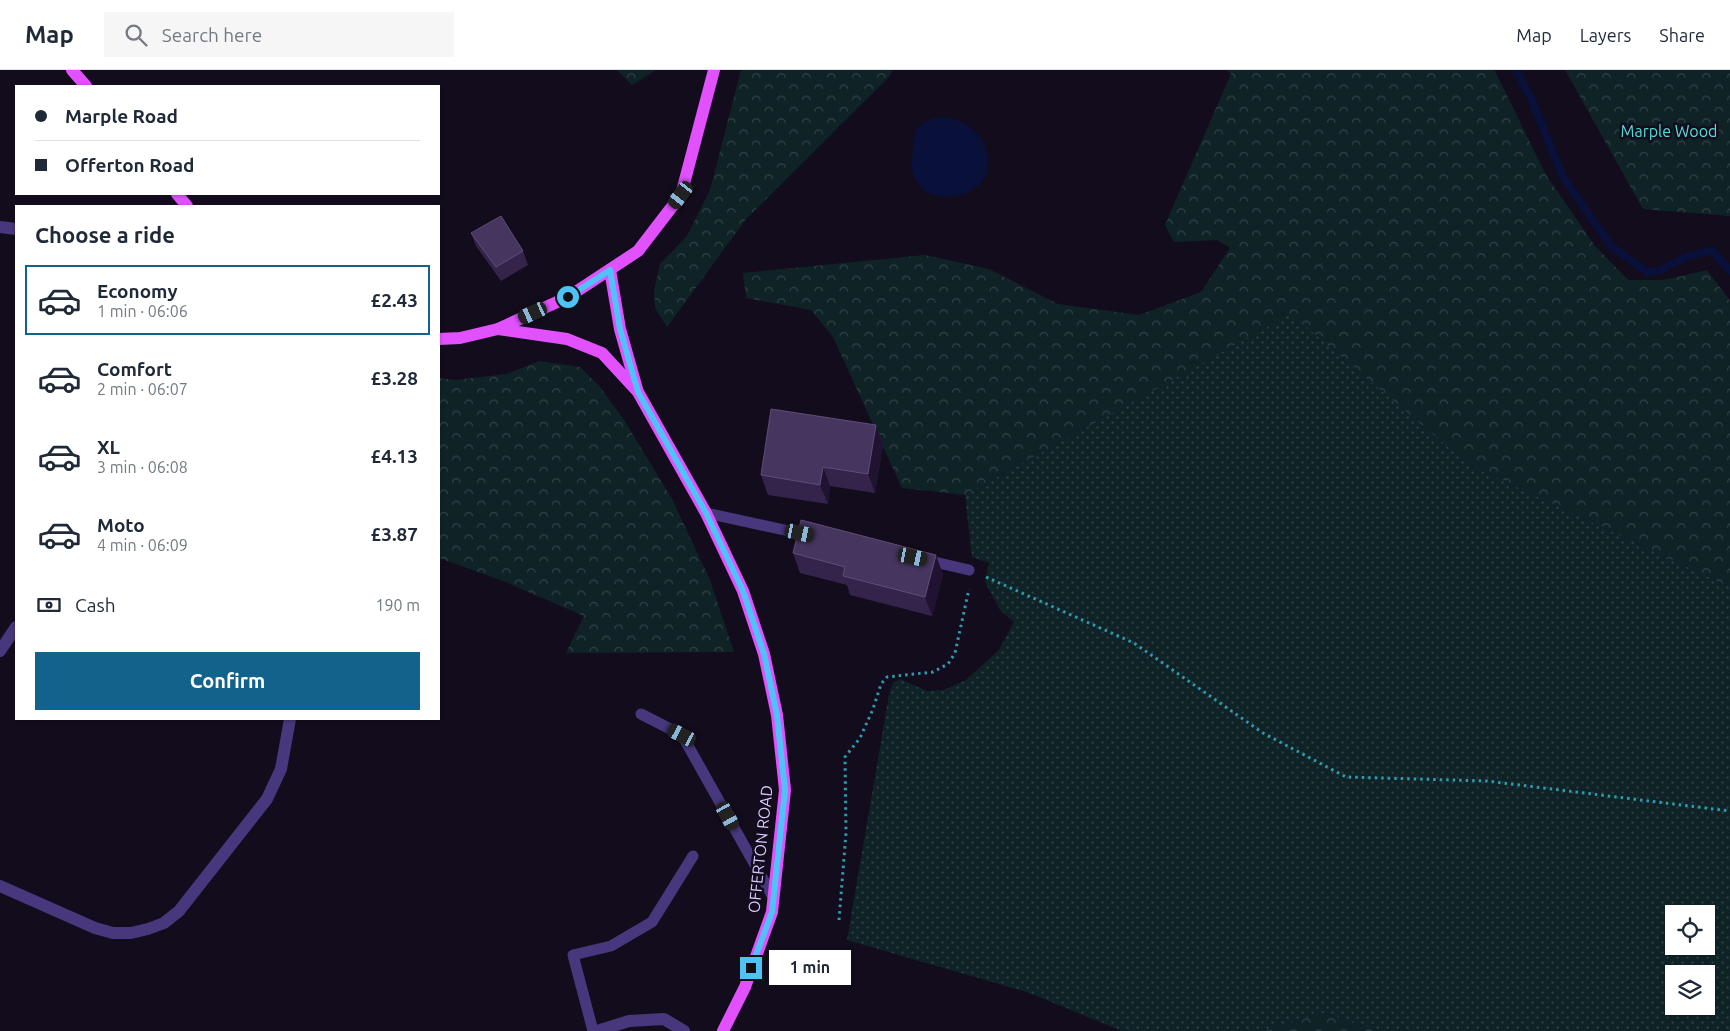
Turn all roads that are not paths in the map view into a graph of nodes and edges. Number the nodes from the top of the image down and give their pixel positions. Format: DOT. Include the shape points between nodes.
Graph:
graph roads {
  1 [pos="72,70"];
  2 [pos="714,70"];
  3 [pos="85,85"];
  4 [pos="178,195"];
  5 [pos="186,205"];
  6 [pos="0,227"];
  7 [pos="15,229"];
  8 [pos="610,270"];
  9 [pos="498,330"];
  10 [pos="440,339"];
  11 [pos="638,392"];
  12 [pos="706,513"];
  13 [pos="823,538"];
  14 [pos="911,557"];
  15 [pos="969,570"];
  16 [pos="15,628"];
  17 [pos="0,651"];
  18 [pos="641,714"];
  19 [pos="290,720"];
  20 [pos="693,856"];
  21 [pos="0,886"];
  22 [pos="773,897"];
  23 [pos="593,1031"];
  24 [pos="597,1031"];
  25 [pos="684,1031"];
  26 [pos="723,1031"];
  1 -- 3 [label="main road"];
  2 -- 8 [label="main road" via="681,195 638,251"];
  4 -- 5 [label="main road"];
  6 -- 7 [label="street"];
  8 -- 9 [label="main road" via="568,297"];
  8 -- 11 [label="main road, OFFERTON ROAD" via="620,329"];
  9 -- 10 [label="main road"];
  9 -- 11 [label="main road, OFFERTON ROAD" via="567,339 602,353"];
  11 -- 12 [label="main road, OFFERTON ROAD"];
  12 -- 13 [label="lane"];
  12 -- 22 [label="main road, OFFERTON ROAD" via="743,591 764,654 777,715 785,790"];
  14 -- 15 [label="lane"];
  16 -- 17 [label="street"];
  18 -- 22 [label="lane" via="682,735"];
  19 -- 21 [label="street" via="280,769 267,799 179,911 164,923 131,933 113,933 94,928"];
  20 -- 23 [label="lane" via="652,922 611,946 573,955"];
  22 -- 26 [label="main road, OFFERTON ROAD" via="772,912 745,987"];
  24 -- 25 [label="street" via="629,1021 664,1019"];
}
